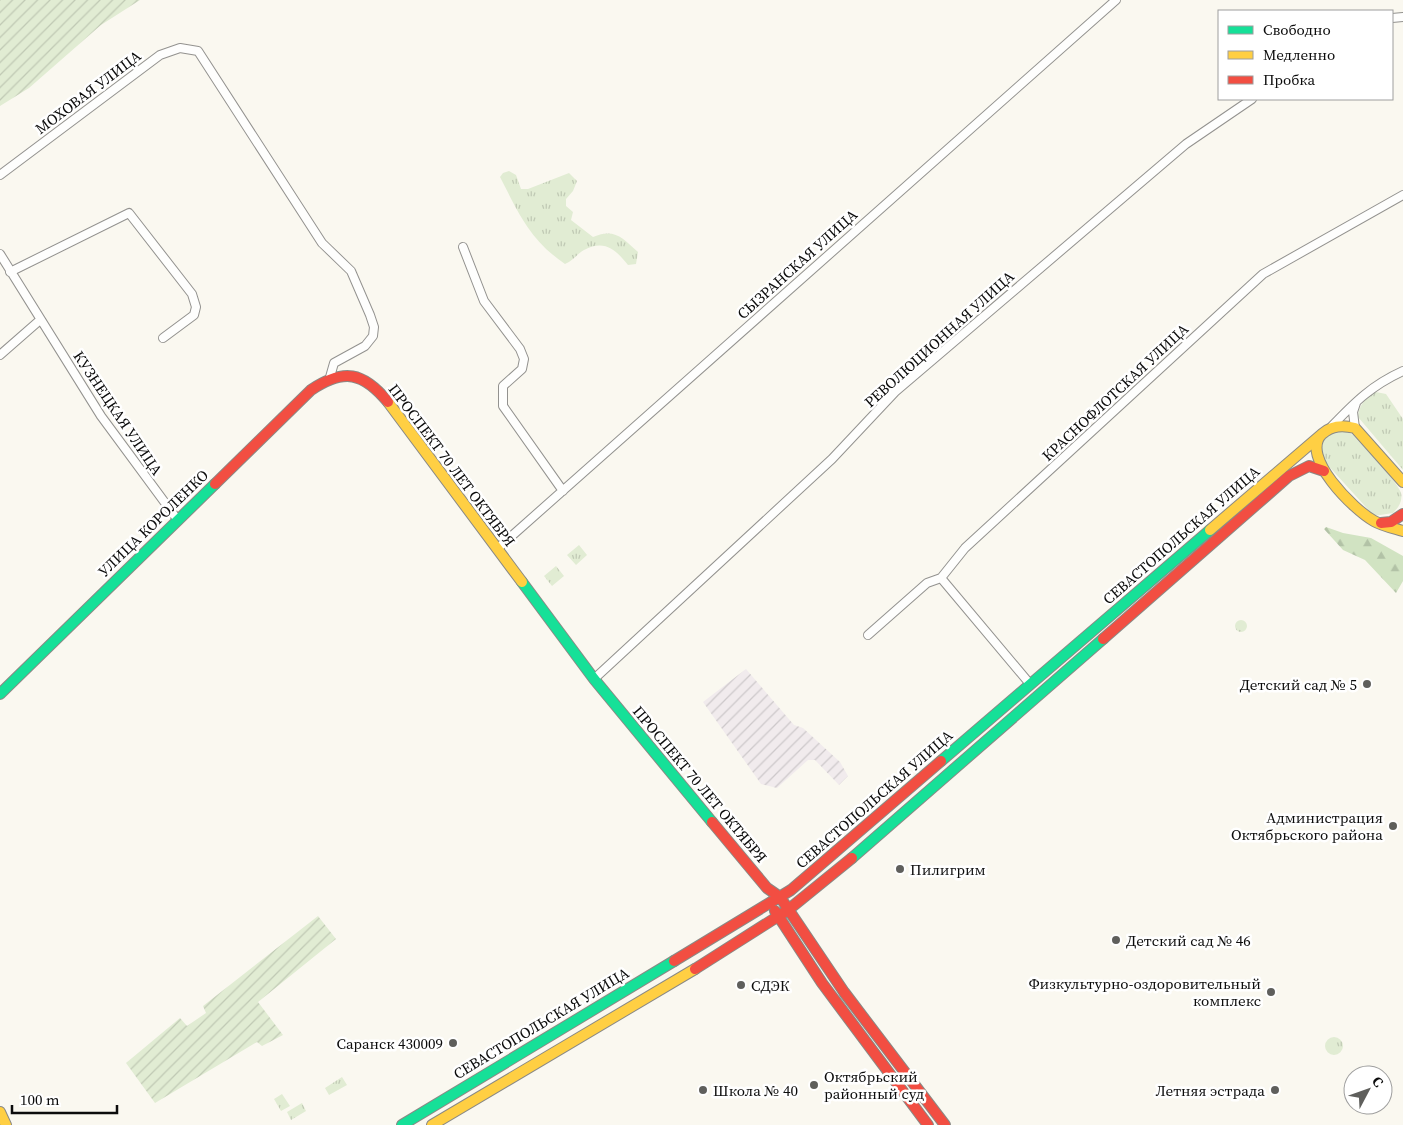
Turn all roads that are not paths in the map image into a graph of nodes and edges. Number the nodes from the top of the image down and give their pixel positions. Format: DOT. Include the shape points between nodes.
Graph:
graph roads {
  1 [pos="1116,0"];
  2 [pos="1251,100"];
  3 [pos="0,175"];
  4 [pos="1403,195"];
  5 [pos="463,247"];
  6 [pos="0,254"];
  7 [pos="10,272"];
  8 [pos="40,320"];
  9 [pos="163,338"];
  10 [pos="0,355"];
  11 [pos="1403,371"];
  12 [pos="330,377"];
  13 [pos="1356,401"];
  14 [pos="1332,426"];
  15 [pos="1355,428"];
  16 [pos="1322,434"];
  17 [pos="1324,470"];
  18 [pos="1403,482"];
  19 [pos="563,491"];
  20 [pos="1403,514"];
  21 [pos="178,519"];
  22 [pos="1375,522"];
  23 [pos="1403,530"];
  24 [pos="497,549"];
  25 [pos="941,578"];
  26 [pos="868,635"];
  27 [pos="594,679"];
  28 [pos="1030,684"];
  29 [pos="0,694"];
  30 [pos="1039,694"];
  31 [pos="912,787"];
  32 [pos="921,797"];
  33 [pos="883,811"];
  34 [pos="893,822"];
  35 [pos="775,900"];
  36 [pos="788,910"];
  37 [pos="778,916"];
  38 [pos="897,1061"];
  39 [pos="889,1072"];
  40 [pos="0,1112"];
  41 [pos="6,1125"];
  42 [pos="402,1125"];
  43 [pos="432,1125"];
  44 [pos="928,1125"];
  45 [pos="945,1125"];
  1 -- 19 [label="street, СЫЗРАНСКАЯ УЛИЦА"];
  2 -- 27 [label="street, РЕВОЛЮЦИОННАЯ УЛИЦА" via="1186,144 895,392 832,459"];
  3 -- 12 [label="street, МОХОВАЯ УЛИЦА" via="160,55 180,48 198,51 322,243 351,271 370,315 373,336 365,346 334,363"];
  4 -- 25 [label="street, КРАСНОФЛОТСКАЯ УЛИЦА" via="1263,274 965,548"];
  5 -- 19 [label="street" via="484,301 524,359 522,369 503,386 503,406"];
  6 -- 7 [label="street, КУЗНЕЦКАЯ УЛИЦА"];
  7 -- 8 [label="street, КУЗНЕЦКАЯ УЛИЦА"];
  7 -- 9 [label="street" via="129,213 192,294 196,307 194,315"];
  8 -- 10 [label="street"];
  8 -- 21 [label="street, КУЗНЕЦКАЯ УЛИЦА" via="101,416"];
  11 -- 13 [label="street" via="1383,380"];
  12 -- 21 [label="street, УЛИЦА КОРОЛЕНКО" via="311,390"];
  12 -- 24 [label="street, ПРОСПЕКТ 70 ЛЕТ ОКТЯБРЯ" via="353,374 380,391"];
  13 -- 14 [label="street"];
  13 -- 15 [label="street" via="1353,412"];
  14 -- 15 [label="street" via="1346,424"];
  14 -- 16 [label="street, СЕВАСТОПОЛЬСКАЯ УЛИЦА"];
  15 -- 18 [label="street"];
  16 -- 17 [label="street" via="1316,454"];
  16 -- 28 [label="street, СЕВАСТОПОЛЬСКАЯ УЛИЦА"];
  17 -- 22 [label="street" via="1361,512"];
  17 -- 30 [label="street, СЕВАСТОПОЛЬСКАЯ УЛИЦА" via="1309,466 1289,476"];
  19 -- 24 [label="street, СЫЗРАНСКАЯ УЛИЦА"];
  20 -- 22 [label="street" via="1391,522"];
  21 -- 29 [label="street, УЛИЦА КОРОЛЕНКО"];
  22 -- 23 [label="street"];
  24 -- 27 [label="street, ПРОСПЕКТ 70 ЛЕТ ОКТЯБРЯ"];
  25 -- 26 [label="street, КРАСНОФЛОТСКАЯ УЛИЦА" via="927,583"];
  25 -- 28 [label="street"];
  27 -- 35 [label="street, ПРОСПЕКТ 70 ЛЕТ ОКТЯБРЯ"];
  28 -- 30 [label="street"];
  28 -- 31 [label="street, СЕВАСТОПОЛЬСКАЯ УЛИЦА"];
  30 -- 32 [label="street, СЕВАСТОПОЛЬСКАЯ УЛИЦА"];
  31 -- 32 [label="street"];
  31 -- 33 [label="street, СЕВАСТОПОЛЬСКАЯ УЛИЦА"];
  32 -- 34 [label="street, СЕВАСТОПОЛЬСКАЯ УЛИЦА"];
  33 -- 34 [label="street"];
  33 -- 35 [label="street, СЕВАСТОПОЛЬСКАЯ УЛИЦА"];
  34 -- 36 [label="street, СЕВАСТОПОЛЬСКАЯ УЛИЦА"];
  35 -- 36 [label="street, ПРОСПЕКТ 70 ЛЕТ ОКТЯБРЯ"];
  35 -- 37 [label="street, ПРОСПЕКТ 70 ЛЕТ ОКТЯБРЯ"];
  35 -- 42 [label="street, СЕВАСТОПОЛЬСКАЯ УЛИЦА"];
  36 -- 37 [label="street, СЕВАСТОПОЛЬСКАЯ УЛИЦА"];
  36 -- 38 [label="street, ПРОСПЕКТ 70 ЛЕТ ОКТЯБРЯ" via="834,979"];
  37 -- 39 [label="street, ПРОСПЕКТ 70 ЛЕТ ОКТЯБРЯ" via="822,983"];
  37 -- 43 [label="street, СЕВАСТОПОЛЬСКАЯ УЛИЦА"];
  38 -- 39 [label="street"];
  38 -- 45 [label="street, ПРОСПЕКТ 70 ЛЕТ ОКТЯБРЯ"];
  39 -- 44 [label="street, ПРОСПЕКТ 70 ЛЕТ ОКТЯБРЯ"];
  40 -- 41 [label="street"];
}
